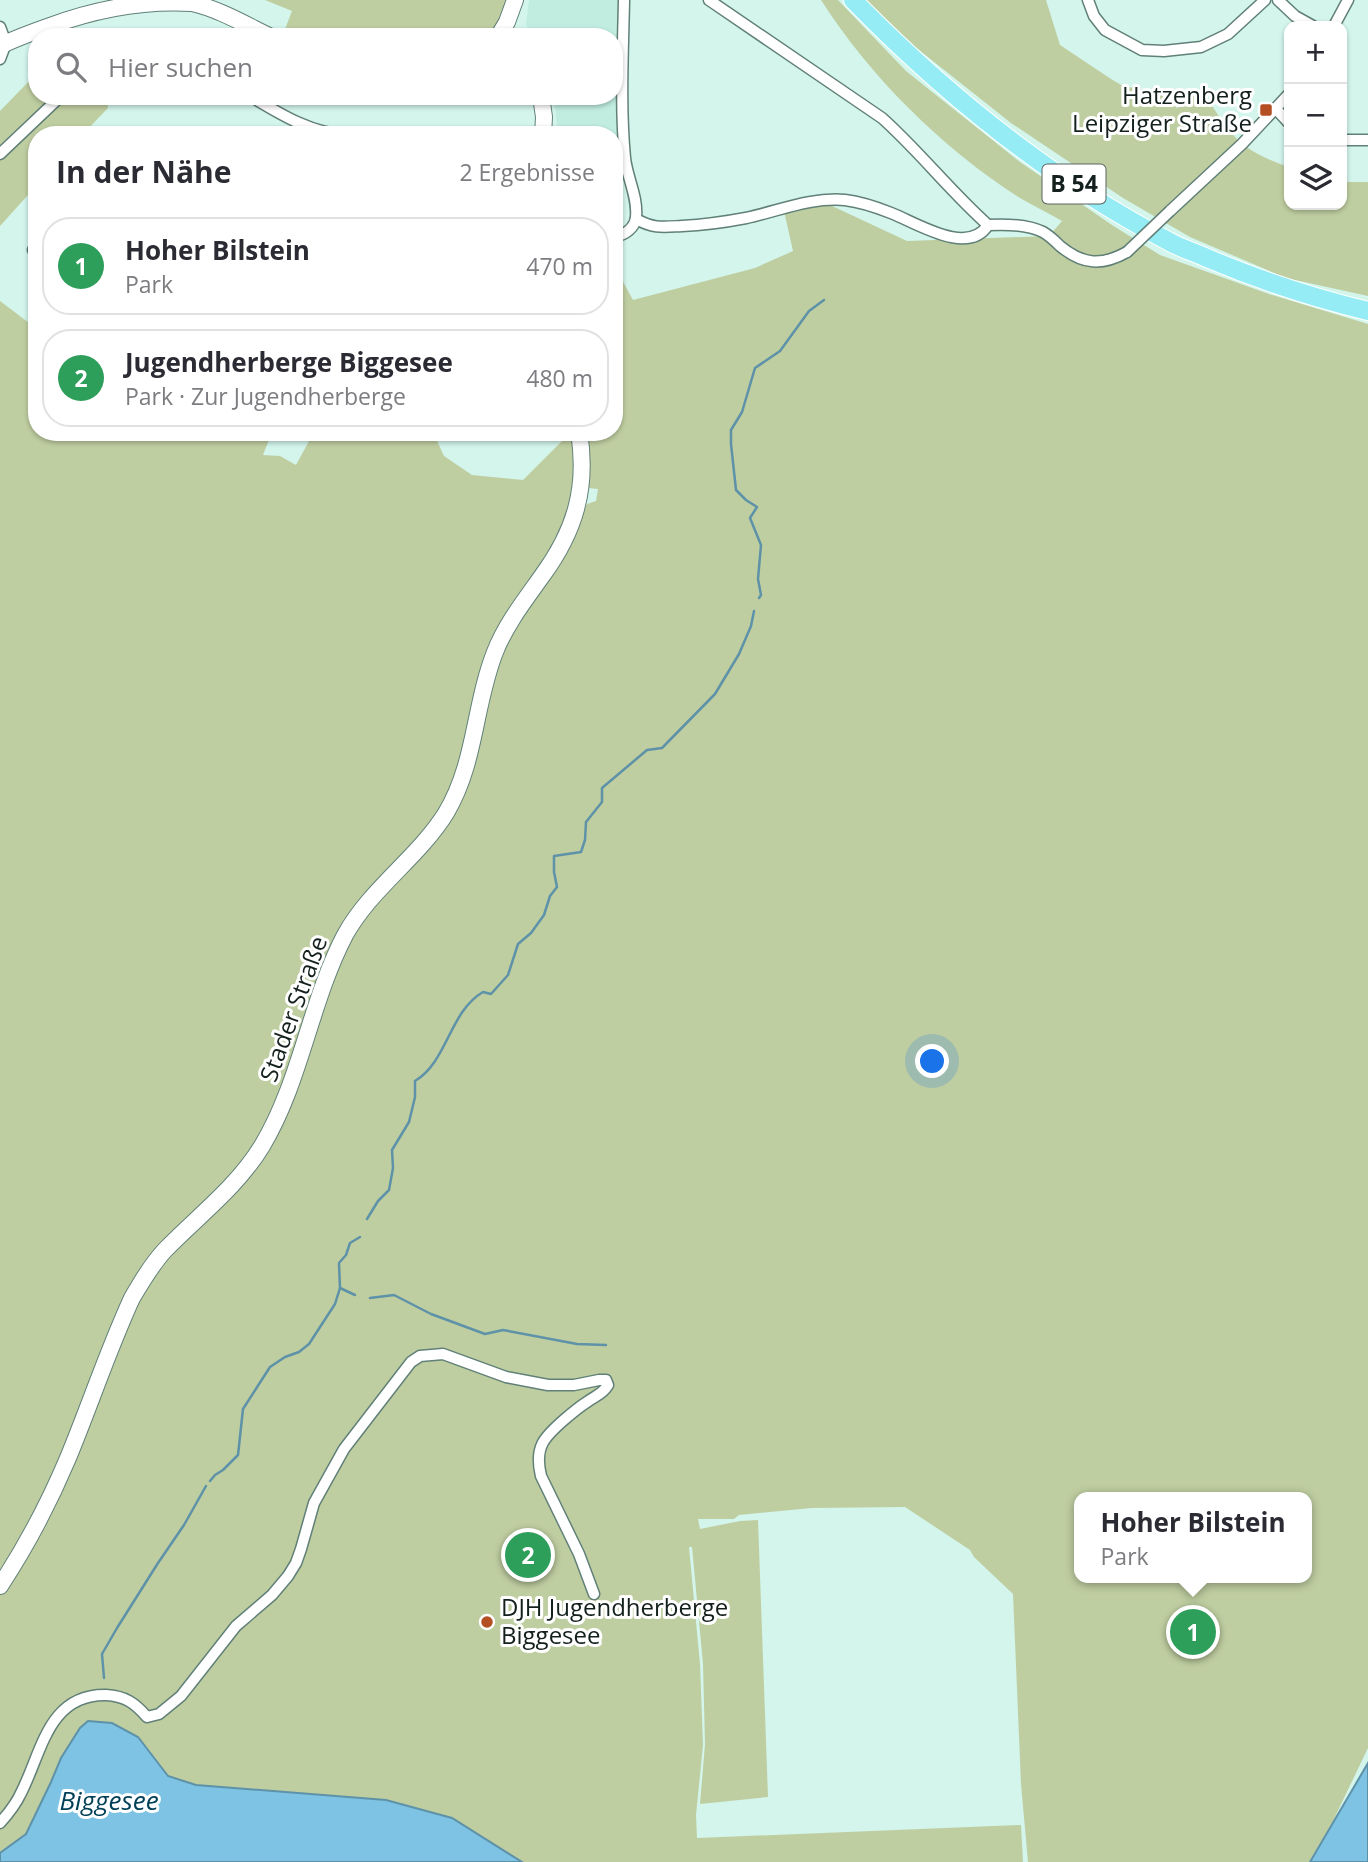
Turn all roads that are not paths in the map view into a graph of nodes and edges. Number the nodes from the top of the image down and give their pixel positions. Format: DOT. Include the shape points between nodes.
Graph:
graph roads {
  1 [pos="515,0"];
  2 [pos="624,0"];
  3 [pos="709,0"];
  4 [pos="853,0"];
  5 [pos="1087,0"];
  6 [pos="1265,0"];
  7 [pos="1278,0"];
  8 [pos="1348,0"];
  9 [pos="1304,21"];
  10 [pos="1337,21"];
  11 [pos="0,27"];
  12 [pos="51,28"];
  13 [pos="252,28"];
  14 [pos="504,28"];
  15 [pos="28,38"];
  16 [pos="623,48"];
  17 [pos="2,49"];
  18 [pos="1284,100"];
  19 [pos="51,105"];
  20 [pos="265,105"];
  21 [pos="542,105"];
  22 [pos="622,105"];
  23 [pos="1276,109"];
  24 [pos="1284,118"];
  25 [pos="29,126"];
  26 [pos="305,126"];
  27 [pos="544,126"];
  28 [pos="28,127"];
  29 [pos="1347,140"];
  30 [pos="1368,140"];
  31 [pos="0,153"];
  32 [pos="636,219"];
  33 [pos="988,225"];
  34 [pos="623,234"];
  35 [pos="1368,311"];
  36 [pos="580,441"];
  37 [pos="0,1586"];
  38 [pos="594,1594"];
  39 [pos="0,1823"];
  1 -- 14 [label="street"];
  2 -- 16 [label="street"];
  3 -- 33 [label="street" via="882,118"];
  4 -- 35 [label="main road, B 54" via="907,54 984,119 1097,200 1169,242 1229,267"];
  5 -- 6 [label="street" via="1105,30 1142,50 1164,51 1201,47 1228,34"];
  7 -- 9 [label="street"];
  8 -- 10 [label="street"];
  11 -- 17 [label="street"];
  12 -- 13 [label="street" via="122,3 154,0 192,4"];
  15 -- 17 [label="street"];
  18 -- 23 [label="street"];
  19 -- 25 [label="street"];
  20 -- 26 [label="street"];
  21 -- 27 [label="street"];
  22 -- 32 [label="street" via="625,160"];
  23 -- 24 [label="street"];
  23 -- 33 [label="street, bridge" via="1127,252 1107,261 1084,261 1041,231"];
  28 -- 31 [label="street"];
  29 -- 30 [label="street"];
  32 -- 33 [label="street" via="655,228 691,226 747,218 792,205 842,200 866,204 947,236 973,237"];
  32 -- 34 [label="street"];
  36 -- 37 [label="street, Stader Straße" via="583,474 574,520 494,654 470,755 453,800 434,831 373,895 346,934 285,1099 261,1147 234,1182 163,1252 132,1298 48,1504"];
  38 -- 39 [label="street" via="538,1463 547,1434 604,1391 606,1380 548,1385 506,1377 443,1354 421,1356 411,1362 344,1448 314,1503 288,1576 236,1626 181,1696 159,1714 147,1717 126,1698 99,1695 72,1703 49,1728 21,1793"];
}
